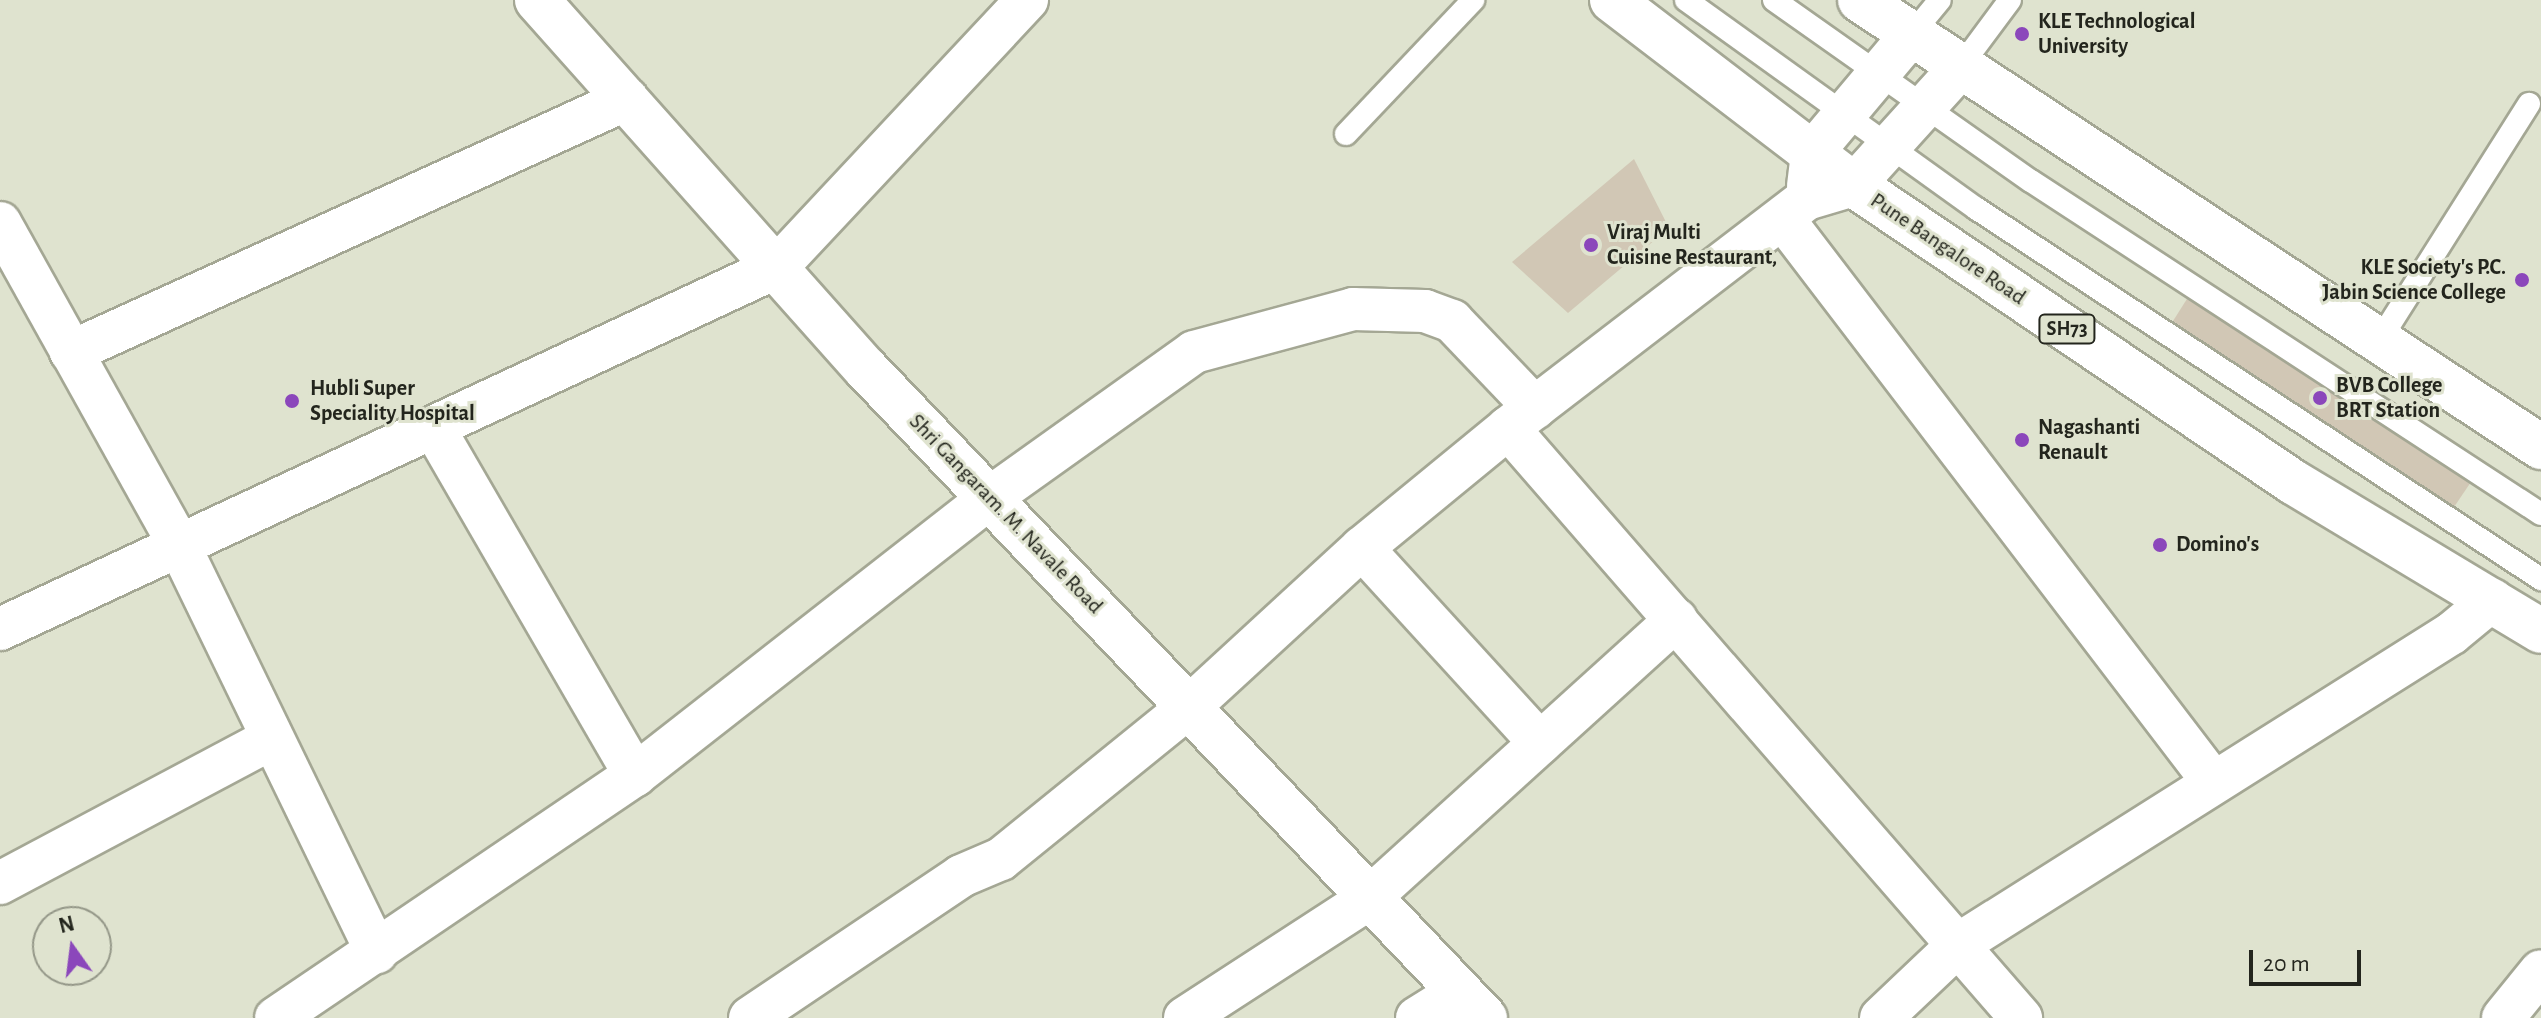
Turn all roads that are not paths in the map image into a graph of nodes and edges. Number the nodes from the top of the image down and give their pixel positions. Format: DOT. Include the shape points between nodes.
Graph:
graph roads {
  1 [pos="537,0"];
  2 [pos="1027,0"];
  3 [pos="1473,0"];
  4 [pos="1612,0"];
  5 [pos="1686,0"];
  6 [pos="1774,0"];
  7 [pos="1860,0"];
  8 [pos="1940,0"];
  9 [pos="2010,0"];
  10 [pos="1911,35"];
  11 [pos="1958,70"];
  12 [pos="1879,73"];
  13 [pos="627,99"];
  14 [pos="2529,104"];
  15 [pos="1924,107"];
  16 [pos="1845,114"];
  17 [pos="1346,134"];
  18 [pos="1889,146"];
  19 [pos="1812,153"];
  20 [pos="1854,185"];
  21 [pos="1795,210"];
  22 [pos="4,240"];
  23 [pos="777,267"];
  24 [pos="2381,338"];
  25 [pos="71,352"];
  26 [pos="1521,418"];
  27 [pos="435,430"];
  28 [pos="2541,447"];
  29 [pos="991,497"];
  30 [pos="2541,514"];
  31 [pos="178,543"];
  32 [pos="1362,548"];
  33 [pos="2541,579"];
  34 [pos="2492,600"];
  35 [pos="1676,620"];
  36 [pos="0,629"];
  37 [pos="2541,631"];
  38 [pos="1189,707"];
  39 [pos="271,739"];
  40 [pos="1540,743"];
  41 [pos="635,775"];
  42 [pos="2214,783"];
  43 [pos="0,883"];
  44 [pos="1368,899"];
  45 [pos="1959,944"];
  46 [pos="377,952"];
  47 [pos="2541,971"];
  48 [pos="1472,1005"];
  49 [pos="276,1018"];
  50 [pos="750,1018"];
  51 [pos="1185,1018"];
  52 [pos="1417,1018"];
  53 [pos="1881,1018"];
  54 [pos="2021,1018"];
  55 [pos="2503,1018"];
  1 -- 13 [label="main road, Shri Gangaram. M. Navale Road"];
  2 -- 23 [label="street"];
  3 -- 17 [label="lane"];
  4 -- 19 [label="main road, Pune Bangalore Road / SH73"];
  5 -- 16 [label="lane"];
  6 -- 12 [label="lane"];
  7 -- 10 [label="main road"];
  8 -- 10 [label="lane"];
  9 -- 11 [label="lane"];
  10 -- 11 [label="main road"];
  10 -- 12 [label="street"];
  11 -- 15 [label="street"];
  11 -- 24 [label="main road"];
  12 -- 15 [label="lane"];
  12 -- 16 [label="street"];
  13 -- 23 [label="main road, Shri Gangaram. M. Navale Road"];
  13 -- 25 [label="street"];
  14 -- 24 [label="lane"];
  15 -- 18 [label="street"];
  15 -- 30 [label="lane"];
  16 -- 18 [label="lane"];
  16 -- 19 [label="street"];
  18 -- 20 [label="street"];
  18 -- 33 [label="lane"];
  19 -- 20 [label="main road, Pune Bangalore Road / SH73"];
  19 -- 21 [label="street"];
  20 -- 21 [label="street"];
  20 -- 34 [label="main road, Pune Bangalore Road / SH73" via="2293,482"];
  21 -- 26 [label="street"];
  21 -- 42 [label="street"];
  22 -- 25 [label="street"];
  23 -- 27 [label="street"];
  23 -- 29 [label="main road, Shri Gangaram. M. Navale Road"];
  24 -- 28 [label="main road"];
  25 -- 31 [label="street"];
  26 -- 29 [label="street" via="1452,321 1425,311 1353,309 1194,352"];
  26 -- 32 [label="street"];
  26 -- 35 [label="street"];
  27 -- 31 [label="street"];
  27 -- 41 [label="street"];
  29 -- 38 [label="main road, Shri Gangaram. M. Navale Road"];
  29 -- 41 [label="street"];
  31 -- 36 [label="street"];
  31 -- 39 [label="street"];
  32 -- 38 [label="street"];
  32 -- 40 [label="street"];
  34 -- 37 [label="main road, Pune Bangalore Road / SH73"];
  34 -- 42 [label="street"];
  35 -- 40 [label="street"];
  35 -- 45 [label="street"];
  38 -- 44 [label="main road, Shri Gangaram. M. Navale Road"];
  38 -- 50 [label="street" via="1001,859 961,876"];
  39 -- 43 [label="street"];
  39 -- 46 [label="street"];
  40 -- 44 [label="street"];
  41 -- 46 [label="street"];
  42 -- 45 [label="street"];
  44 -- 48 [label="main road, Shri Gangaram. M. Navale Road"];
  44 -- 51 [label="street"];
  45 -- 53 [label="street"];
  45 -- 54 [label="street"];
  46 -- 49 [label="street"];
  47 -- 55 [label="street"];
  48 -- 52 [label="street"];
}
